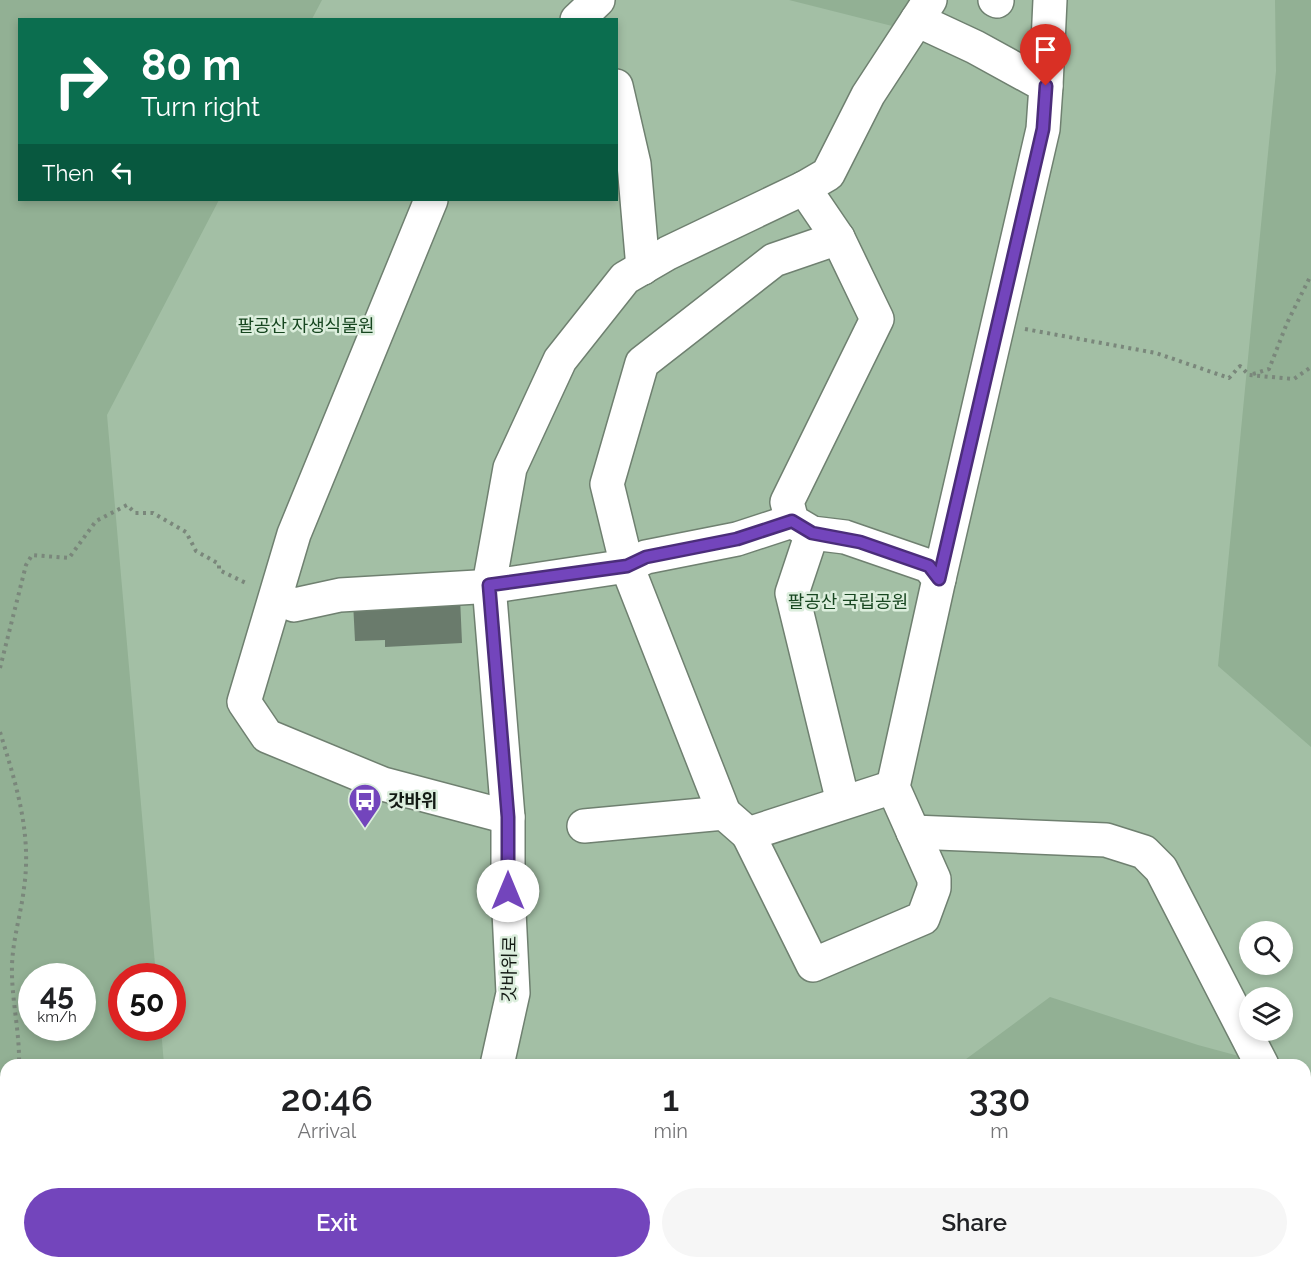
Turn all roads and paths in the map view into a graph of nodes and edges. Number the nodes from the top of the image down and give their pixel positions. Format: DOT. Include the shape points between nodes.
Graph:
graph roads {
  1 [pos="1050,0"];
  2 [pos="923,10"];
  3 [pos="1046,86"];
  4 [pos="618,95"];
  5 [pos="804,188"];
  6 [pos="431,201"];
  7 [pos="838,238"];
  8 [pos="643,268"];
  9 [pos="1311,276"];
  10 [pos="998,323"];
  11 [pos="1311,367"];
  12 [pos="1249,375"];
  13 [pos="802,527"];
  14 [pos="627,566"];
  15 [pos="939,579"];
  16 [pos="489,585"];
  17 [pos="276,597"];
  18 [pos="0,668"];
  19 [pos="0,732"];
  20 [pos="893,787"];
  21 [pos="843,802"];
  22 [pos="508,817"];
  23 [pos="736,823"];
  24 [pos="584,826"];
  25 [pos="913,832"];
  26 [pos="19,1059"];
  27 [pos="498,1059"];
  28 [pos="1259,1059"];
  1 -- 3 [label="main road"];
  2 -- 3 [label="main road" via="975,47"];
  2 -- 5 [label="main road, 갓바위로" via="868,95 828,174"];
  3 -- 10 [label="main road" via="1043,129"];
  4 -- 8 [label="main road" via="634,164"];
  5 -- 7 [label="main road"];
  5 -- 8 [label="main road, 갓바위로"];
  6 -- 17 [label="main road" via="294,534"];
  7 -- 13 [label="main road" via="877,319 788,502"];
  7 -- 14 [label="main road" via="774,260 642,363 607,484"];
  8 -- 16 [label="main road, 갓바위로" via="625,278 560,360 510,468"];
  9 -- 12 [label="path" via="1269,369"];
  10 -- 12 [label="path" via="1156,353 1229,378 1240,366"];
  10 -- 15 [label="main road"];
  11 -- 12 [label="path" via="1294,380"];
  13 -- 14 [label="main road" via="646,557"];
  13 -- 15 [label="main road" via="875,546 929,566"];
  13 -- 21 [label="main road" via="792,592"];
  14 -- 16 [label="main road"];
  14 -- 23 [label="main road"];
  15 -- 20 [label="main road"];
  16 -- 17 [label="main road" via="340,595 294,606"];
  16 -- 22 [label="main road, 갓바위로"];
  17 -- 18 [label="path" via="219,570 219,564 195,551 186,532 153,513 135,513 127,505 96,522 69,558 32,555 26,565"];
  17 -- 22 [label="main road" via="244,702 267,736 383,783"];
  19 -- 26 [label="path" via="21,800 26,854 12,967"];
  20 -- 21 [label="main road"];
  20 -- 25 [label="main road"];
  21 -- 23 [label="main road"];
  22 -- 27 [label="main road, 갓바위로" via="513,993"];
  23 -- 24 [label="main road"];
  23 -- 25 [label="main road" via="813,965 923,918 934,879"];
  25 -- 28 [label="main road" via="1106,840 1144,852 1161,869"];
}
